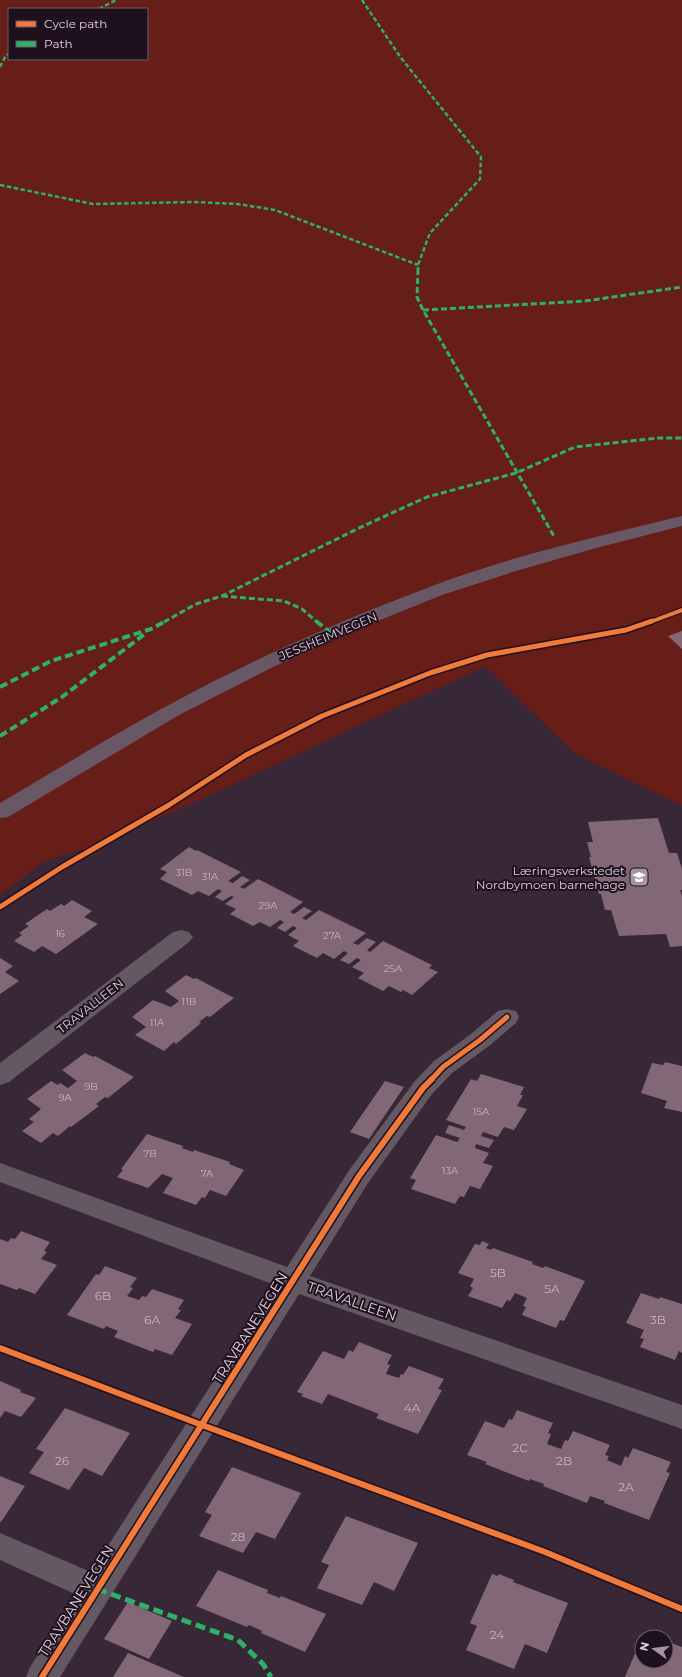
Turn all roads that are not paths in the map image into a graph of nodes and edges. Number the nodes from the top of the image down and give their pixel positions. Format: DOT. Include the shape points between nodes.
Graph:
graph roads {
  1 [pos="682,521"];
  2 [pos="0,812"];
  3 [pos="180,937"];
  4 [pos="507,1017"];
  5 [pos="0,1076"];
  6 [pos="0,1172"];
  7 [pos="294,1281"];
  8 [pos="682,1417"];
  9 [pos="0,1546"];
  10 [pos="97,1589"];
  11 [pos="42,1677"];
  1 -- 2 [label="main road, JESSHEIMVEGEN" via="509,567 435,591 331,633 172,711"];
  3 -- 5 [label="street, TRAVALLEEN"];
  4 -- 7 [label="street, TRAVBANEVEGEN" via="443,1067 423,1088 359,1176"];
  6 -- 7 [label="street, TRAVALLEEN"];
  7 -- 8 [label="street, TRAVALLEEN"];
  7 -- 10 [label="street, TRAVBANEVEGEN"];
  9 -- 10 [label="street"];
  10 -- 11 [label="street, TRAVBANEVEGEN"];
}
